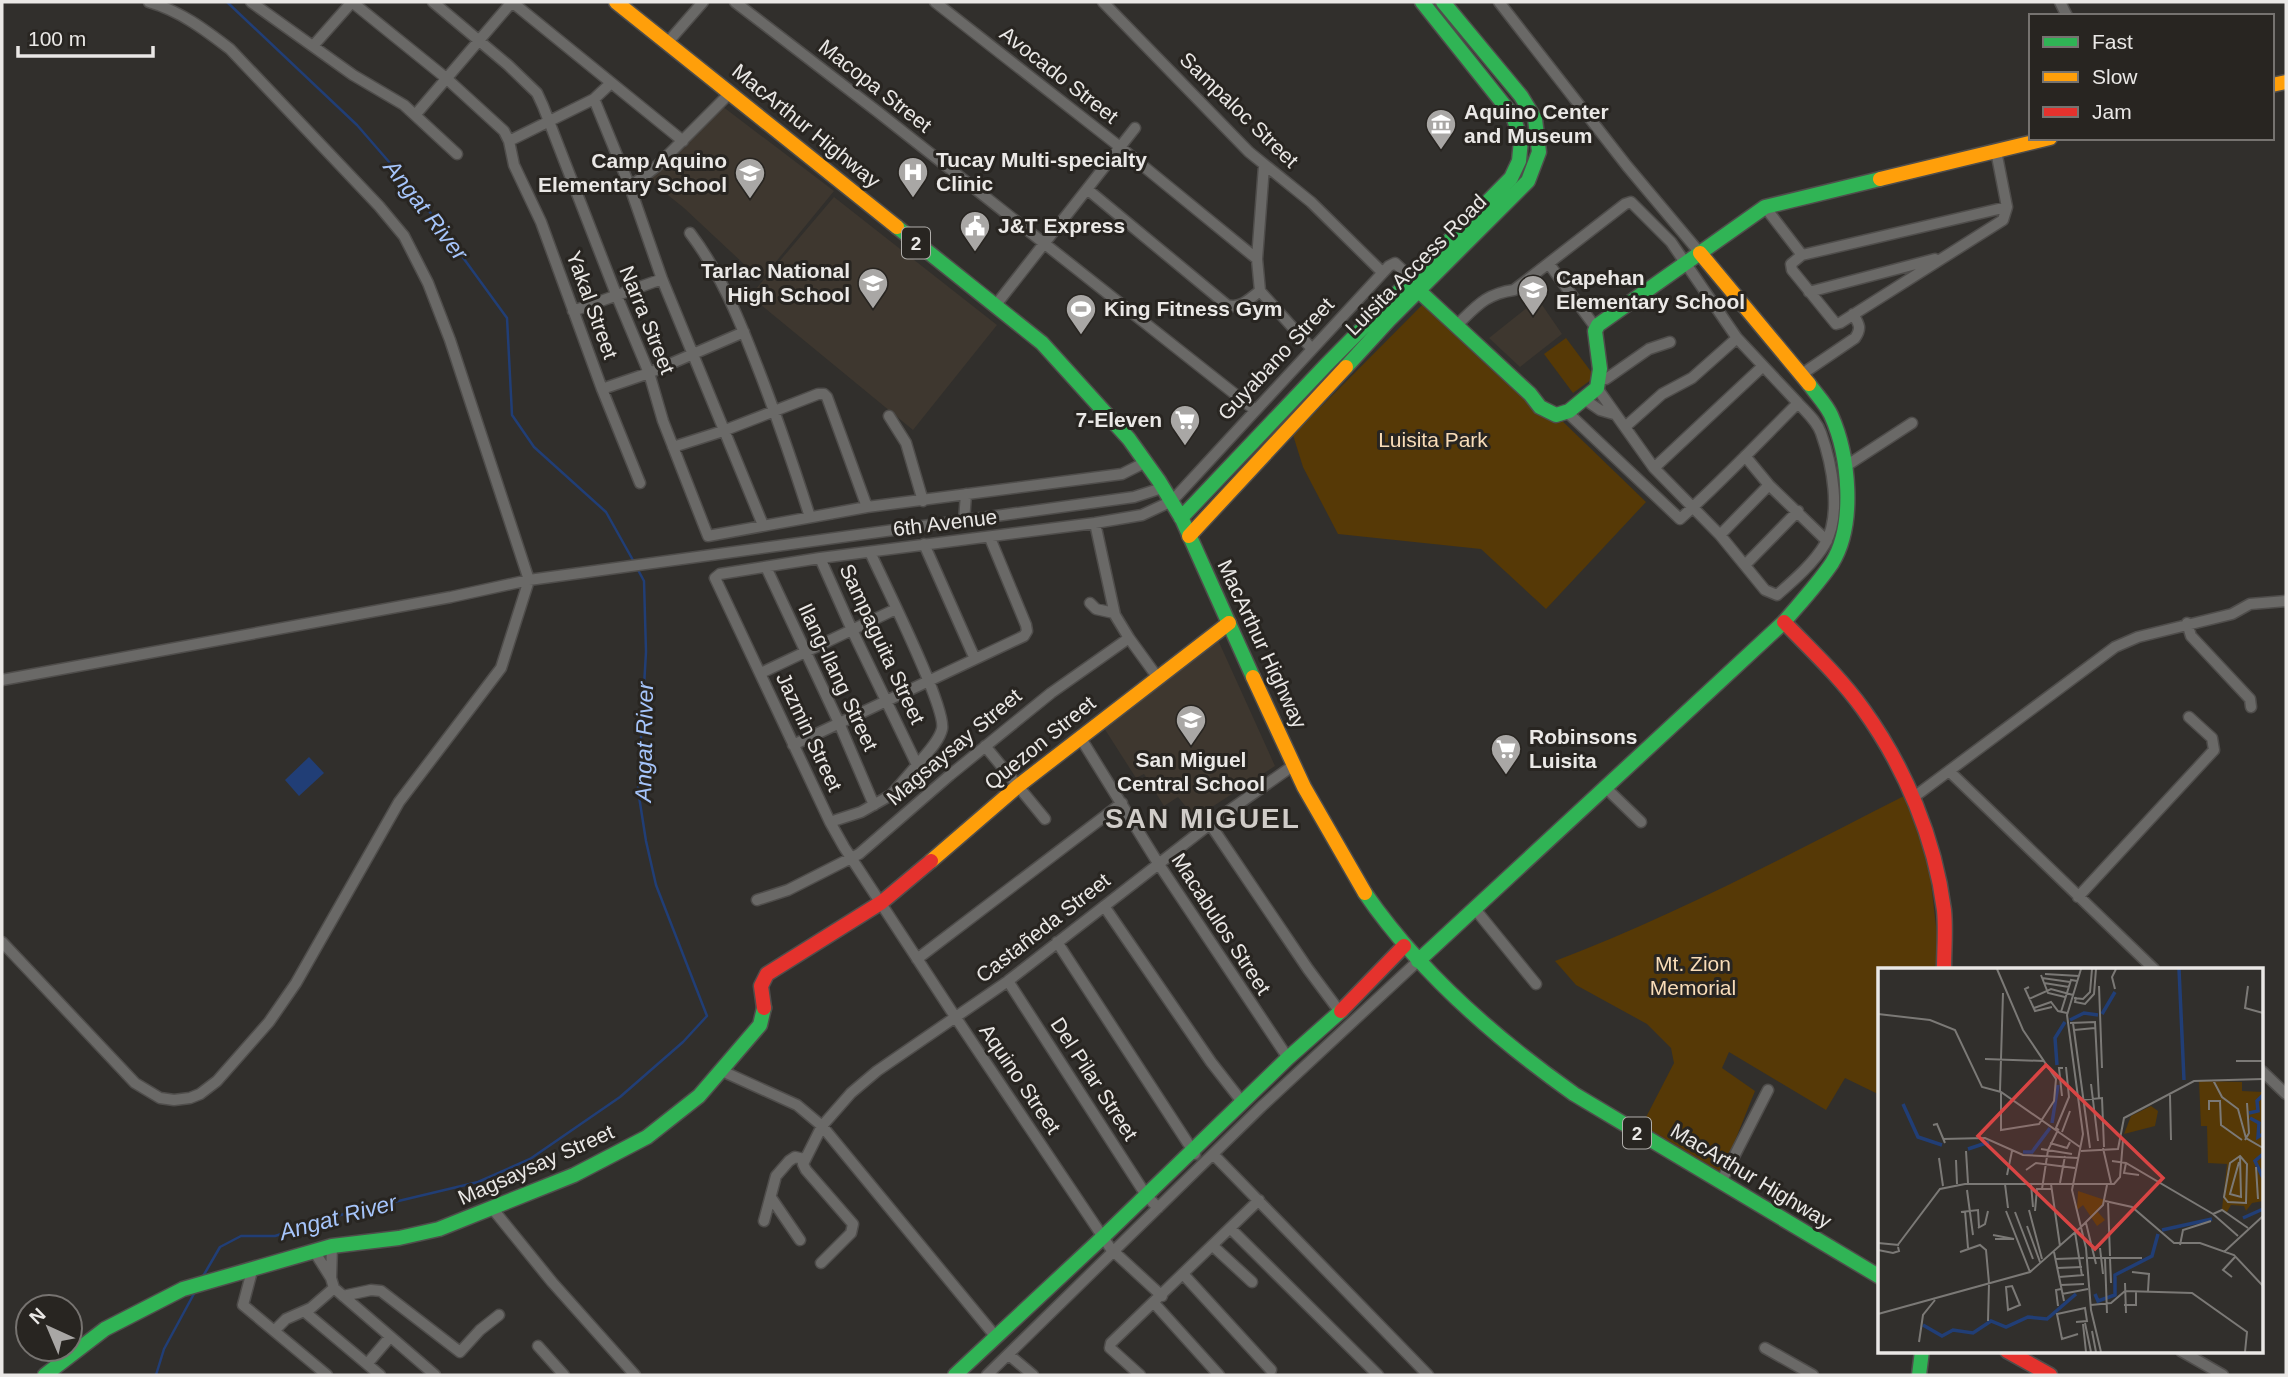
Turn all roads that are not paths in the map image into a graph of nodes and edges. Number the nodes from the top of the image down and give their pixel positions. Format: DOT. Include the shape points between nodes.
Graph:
graph roads {
  1 [pos="149,2"];
  2 [pos="251,2"];
  3 [pos="352,2"];
  4 [pos="433,2"];
  5 [pos="512,2"];
  6 [pos="616,2"];
  7 [pos="703,2"];
  8 [pos="735,2"];
  9 [pos="935,2"];
  10 [pos="1422,2"];
  11 [pos="1443,2"];
  12 [pos="1499,2"];
  13 [pos="1109,5"];
  14 [pos="478,40"];
  15 [pos="668,42"];
  16 [pos="313,46"];
  17 [pos="446,78"];
  18 [pos="611,83"];
  19 [pos="731,92"];
  20 [pos="594,99"];
  21 [pos="416,114"];
  22 [pos="549,121"];
  23 [pos="1135,128"];
  24 [pos="2042,140"];
  25 [pos="509,141"];
  26 [pos="683,141"];
  27 [pos="1120,147"];
  28 [pos="1996,151"];
  29 [pos="457,154"];
  30 [pos="1264,166"];
  31 [pos="630,187"];
  32 [pos="1087,189"];
  33 [pos="2007,207"];
  34 [pos="1765,208"];
  35 [pos="690,233"];
  36 [pos="1044,244"];
  37 [pos="1700,253"];
  38 [pos="1802,255"];
  39 [pos="1948,255"];
  40 [pos="1257,259"];
  41 [pos="1685,262"];
  42 [pos="1549,264"];
  43 [pos="1382,272"];
  44 [pos="662,279"];
  45 [pos="1415,284"];
  46 [pos="1260,291"];
  47 [pos="1809,292"];
  48 [pos="616,295"];
  49 [pos="995,306"];
  50 [pos="573,311"];
  51 [pos="1853,314"];
  52 [pos="1456,326"];
  53 [pos="1596,328"];
  54 [pos="744,332"];
  55 [pos="1737,338"];
  56 [pos="1670,342"];
  57 [pos="1312,349"];
  58 [pos="694,354"];
  59 [pos="1762,366"];
  60 [pos="649,373"];
  61 [pos="1802,374"];
  62 [pos="1598,383"];
  63 [pos="602,388"];
  64 [pos="1584,399"];
  65 [pos="1798,403"];
  66 [pos="775,410"];
  67 [pos="1255,410"];
  68 [pos="1567,412"];
  69 [pos="1614,414"];
  70 [pos="889,416"];
  71 [pos="1912,423"];
  72 [pos="1625,427"];
  73 [pos="723,431"];
  74 [pos="673,447"];
  75 [pos="1745,456"];
  76 [pos="1146,462"];
  77 [pos="1846,466"];
  78 [pos="1654,468"];
  79 [pos="640,483"];
  80 [pos="1769,485"];
  81 [pos="1163,488"];
  82 [pos="965,495"];
  83 [pos="923,500"];
  84 [pos="1172,501"];
  85 [pos="867,507"];
  86 [pos="1693,507"];
  87 [pos="1798,512"];
  88 [pos="810,517"];
  89 [pos="1181,518"];
  90 [pos="964,521"];
  91 [pos="1095,523"];
  92 [pos="764,525"];
  93 [pos="1720,535"];
  94 [pos="1189,536"];
  95 [pos="990,538"];
  96 [pos="1827,541"];
  97 [pos="924,544"];
  98 [pos="870,552"];
  99 [pos="820,558"];
  100 [pos="1746,564"];
  101 [pos="766,567"];
  102 [pos="720,574"];
  103 [pos="529,580"];
  104 [pos="2286,601"];
  105 [pos="1090,603"];
  106 [pos="896,610"];
  107 [pos="1114,613"];
  108 [pos="1784,622"];
  109 [pos="1229,623"];
  110 [pos="2187,623"];
  111 [pos="852,630"];
  112 [pos="1129,638"];
  113 [pos="805,652"];
  114 [pos="975,659"];
  115 [pos="761,673"];
  116 [pos="1158,678"];
  117 [pos="2,680"];
  118 [pos="929,680"];
  119 [pos="886,701"];
  120 [pos="2251,707"];
  121 [pos="2189,718"];
  122 [pos="839,723"];
  123 [pos="1080,737"];
  124 [pos="793,745"];
  125 [pos="985,746"];
  126 [pos="917,765"];
  127 [pos="1294,765"];
  128 [pos="1949,771"];
  129 [pos="1018,786"];
  130 [pos="1605,787"];
  131 [pos="1914,797"];
  132 [pos="1122,803"];
  133 [pos="874,805"];
  134 [pos="1045,819"];
  135 [pos="830,822"];
  136 [pos="1641,822"];
  137 [pos="1210,824"];
  138 [pos="852,858"];
  139 [pos="1158,863"];
  140 [pos="2078,897"];
  141 [pos="757,900"];
  142 [pos="882,902"];
  143 [pos="1104,906"];
  144 [pos="1475,909"];
  145 [pos="2,942"];
  146 [pos="1057,942"];
  147 [pos="1411,953"];
  148 [pos="917,959"];
  149 [pos="1944,968"];
  150 [pos="2153,968"];
  151 [pos="1008,981"];
  152 [pos="1536,984"];
  153 [pos="1340,1012"];
  154 [pos="956,1018"];
  155 [pos="1288,1058"];
  156 [pos="722,1070"];
  157 [pos="2264,1073"];
  158 [pos="1768,1090"];
  159 [pos="2286,1094"];
  160 [pos="1253,1102"];
  161 [pos="822,1126"];
  162 [pos="1213,1154"];
  163 [pos="1198,1157"];
  164 [pos="804,1158"];
  165 [pos="1721,1182"];
  166 [pos="772,1199"];
  167 [pos="1259,1200"];
  168 [pos="1152,1202"];
  169 [pos="492,1208"];
  170 [pos="764,1221"];
  171 [pos="1231,1229"];
  172 [pos="800,1240"];
  173 [pos="1108,1244"];
  174 [pos="332,1246"];
  175 [pos="1213,1246"];
  176 [pos="314,1251"];
  177 [pos="821,1263"];
  178 [pos="252,1271"];
  179 [pos="1077,1274"];
  180 [pos="1184,1275"];
  181 [pos="1878,1276"];
  182 [pos="1252,1282"];
  183 [pos="332,1283"];
  184 [pos="343,1296"];
  185 [pos="1158,1300"];
  186 [pos="305,1312"];
  187 [pos="499,1315"];
  188 [pos="274,1331"];
  189 [pos="390,1337"];
  190 [pos="996,1337"];
  191 [pos="538,1346"];
  192 [pos="1765,1348"];
  193 [pos="1922,1352"];
  194 [pos="2009,1352"];
  195 [pos="2183,1352"];
  196 [pos="1009,1355"];
  197 [pos="367,1364"];
  198 [pos="1271,1370"];
  199 [pos="45,1375"];
  200 [pos="327,1375"];
  201 [pos="380,1375"];
  202 [pos="435,1375"];
  203 [pos="564,1375"];
  204 [pos="635,1375"];
  205 [pos="955,1375"];
  206 [pos="987,1375"];
  207 [pos="1033,1375"];
  208 [pos="1140,1375"];
  209 [pos="1219,1375"];
  210 [pos="1378,1375"];
  211 [pos="1427,1375"];
  212 [pos="1813,1375"];
  213 [pos="1919,1375"];
  214 [pos="2050,1375"];
  215 [pos="2223,1375"];
  1 -- 103 [label="street" via="178,13 230,49 404,236 450,340"];
  2 -- 16 [label="street"];
  3 -- 16 [label="street"];
  3 -- 17 [label="street"];
  4 -- 14 [label="street"];
  5 -- 14 [label="street"];
  5 -- 18 [label="street"];
  6 -- 15 [label="main road, MacArthur Highway / 2"];
  7 -- 15 [label="street"];
  8 -- 36 [label="street, Macopa Street"];
  9 -- 27 [label="street, Avocado Street"];
  10 -- 45 [label="main road, Luisita Access Road" via="1513,117 1521,140 1511,178"];
  11 -- 45 [label="main road, Luisita Access Road" via="1521,96 1535,119 1539,152 1528,181"];
  12 -- 37 [label="street"];
  13 -- 30 [label="street, Sampaloc Street"];
  14 -- 17 [label="street"];
  14 -- 22 [label="street" via="537,93"];
  15 -- 19 [label="main road, MacArthur Highway / 2"];
  16 -- 21 [label="street"];
  17 -- 21 [label="street"];
  17 -- 25 [label="street" via="504,131"];
  18 -- 20 [label="street"];
  18 -- 26 [label="street"];
  19 -- 26 [label="street"];
  19 -- 49 [label="main road, MacArthur Highway / 2"];
  20 -- 22 [label="street"];
  20 -- 31 [label="street"];
  21 -- 29 [label="street"];
  22 -- 25 [label="street"];
  22 -- 48 [label="street, Narra Street"];
  23 -- 27 [label="street"];
  24 -- 28 [label="main road"];
  25 -- 50 [label="street, Yakal Street" via="514,165 541,222"];
  26 -- 31 [label="street"];
  27 -- 32 [label="street"];
  27 -- 40 [label="street, Avocado Street"];
  28 -- 33 [label="street"];
  28 -- 34 [label="main road"];
  30 -- 40 [label="street"];
  30 -- 43 [label="street, Sampaloc Street" via="1311,202"];
  31 -- 44 [label="street"];
  32 -- 36 [label="street"];
  32 -- 46 [label="street" via="1227,305 1241,306"];
  33 -- 38 [label="street"];
  33 -- 39 [label="street" via="1997,225"];
  34 -- 37 [label="main road"];
  34 -- 38 [label="street"];
  35 -- 54 [label="street" via="720,277"];
  36 -- 49 [label="street"];
  36 -- 67 [label="street, Macopa Street"];
  37 -- 41 [label="main road"];
  37 -- 61 [label="main road"];
  38 -- 47 [label="street" via="1791,264 1792,270"];
  39 -- 47 [label="street"];
  39 -- 51 [label="street"];
  40 -- 46 [label="street"];
  41 -- 42 [label="street" via="1630,202"];
  41 -- 53 [label="main road"];
  41 -- 55 [label="street"];
  42 -- 52 [label="street" via="1514,290 1488,297"];
  42 -- 53 [label="street"];
  43 -- 45 [label="street" via="1393,263"];
  43 -- 57 [label="street, Guyabano Street"];
  44 -- 48 [label="street"];
  44 -- 58 [label="street"];
  45 -- 52 [label="main road"];
  45 -- 89 [label="main road, Luisita Access Road"];
  45 -- 94 [label="main road, Luisita Access Road"];
  46 -- 57 [label="street"];
  47 -- 51 [label="street" via="1836,324"];
  48 -- 50 [label="street"];
  48 -- 60 [label="street, Narra Street"];
  49 -- 76 [label="main road, MacArthur Highway / 2" via="1042,343 1081,383"];
  50 -- 63 [label="street, Yakal Street"];
  51 -- 61 [label="street" via="1860,324 1855,338"];
  52 -- 68 [label="main road" via="1540,407 1553,414"];
  53 -- 62 [label="main road"];
  54 -- 58 [label="street"];
  54 -- 66 [label="street"];
  55 -- 59 [label="street"];
  55 -- 72 [label="street"];
  56 -- 62 [label="street" via="1649,349"];
  57 -- 67 [label="street, Guyabano Street"];
  58 -- 60 [label="street"];
  58 -- 73 [label="street"];
  59 -- 65 [label="street"];
  59 -- 78 [label="street"];
  60 -- 63 [label="street"];
  60 -- 74 [label="street, Narra Street"];
  61 -- 77 [label="main road" via="1830,413"];
  62 -- 64 [label="main road"];
  62 -- 69 [label="street"];
  63 -- 79 [label="street, Yakal Street"];
  64 -- 68 [label="main road"];
  64 -- 69 [label="street"];
  65 -- 75 [label="street"];
  65 -- 96 [label="street" via="1821,433 1832,481 1835,503"];
  66 -- 73 [label="street"];
  66 -- 85 [label="street" via="818,394 827,397"];
  66 -- 88 [label="street"];
  67 -- 84 [label="street, Guyabano Street"];
  68 -- 86 [label="street" via="1676,516 1680,519"];
  69 -- 72 [label="street"];
  70 -- 83 [label="street" via="906,443"];
  71 -- 77 [label="street"];
  72 -- 78 [label="street"];
  73 -- 74 [label="street"];
  73 -- 92 [label="street"];
  74 -- 92 [label="street, Narra Street" via="708,536"];
  75 -- 80 [label="street"];
  75 -- 86 [label="street"];
  76 -- 81 [label="main road, MacArthur Highway / 2"];
  76 -- 82 [label="street" via="1122,474"];
  77 -- 108 [label="main road" via="1844,536 1833,561"];
  78 -- 86 [label="street"];
  80 -- 87 [label="street"];
  80 -- 93 [label="street"];
  81 -- 84 [label="main road, MacArthur Highway / 2"];
  81 -- 90 [label="street" via="1134,497"];
  82 -- 83 [label="street"];
  82 -- 90 [label="street"];
  83 -- 85 [label="street"];
  84 -- 89 [label="main road, MacArthur Highway / 2"];
  84 -- 91 [label="street, 6th Avenue" via="1142,515"];
  85 -- 88 [label="street"];
  86 -- 93 [label="street"];
  87 -- 96 [label="street"];
  87 -- 100 [label="street"];
  88 -- 92 [label="street"];
  89 -- 94 [label="main road, MacArthur Highway / 2"];
  90 -- 103 [label="street"];
  91 -- 95 [label="street, 6th Avenue"];
  91 -- 107 [label="street"];
  93 -- 100 [label="street"];
  94 -- 109 [label="main road, MacArthur Highway / 2"];
  95 -- 97 [label="street, 6th Avenue"];
  95 -- 114 [label="street" via="1027,631"];
  96 -- 100 [label="street" via="1777,595 1765,590"];
  97 -- 98 [label="street, 6th Avenue"];
  97 -- 114 [label="street"];
  98 -- 99 [label="street, 6th Avenue"];
  98 -- 106 [label="street"];
  99 -- 101 [label="street, 6th Avenue"];
  99 -- 111 [label="street, Sampaguita Street"];
  101 -- 102 [label="street, 6th Avenue"];
  101 -- 113 [label="street, Ilang-Ilang Street"];
  102 -- 115 [label="street, Jazmin Street" via="715,580"];
  103 -- 117 [label="street"];
  103 -- 145 [label="street" via="502,668 399,802 282,1002 230,1067 200,1094 160,1098 135,1083"];
  104 -- 110 [label="street" via="2250,604 2232,614"];
  105 -- 107 [label="street"];
  106 -- 111 [label="street"];
  106 -- 118 [label="street"];
  107 -- 112 [label="street"];
  108 -- 130 [label="main road"];
  108 -- 131 [label="main road" via="1839,679 1872,722"];
  109 -- 116 [label="main road, Quezon Street"];
  109 -- 127 [label="main road, MacArthur Highway / 2"];
  110 -- 120 [label="street" via="2191,636 2250,699"];
  110 -- 128 [label="street" via="2115,648"];
  111 -- 113 [label="street"];
  111 -- 119 [label="street, Sampaguita Street"];
  112 -- 116 [label="street"];
  112 -- 125 [label="street, Magsaysay Street"];
  113 -- 115 [label="street"];
  113 -- 122 [label="street, Ilang-Ilang Street"];
  114 -- 118 [label="street"];
  115 -- 124 [label="street, Jazmin Street"];
  116 -- 123 [label="main road, Quezon Street"];
  118 -- 119 [label="street"];
  118 -- 126 [label="street" via="942,715 942,730"];
  119 -- 122 [label="street"];
  119 -- 126 [label="street, Sampaguita Street"];
  121 -- 140 [label="street" via="2212,738 2214,750"];
  122 -- 124 [label="street"];
  122 -- 133 [label="street, Ilang-Ilang Street"];
  123 -- 129 [label="main road, Quezon Street"];
  123 -- 132 [label="street, Macabulos Street"];
  124 -- 135 [label="street, Jazmin Street"];
  125 -- 129 [label="street"];
  125 -- 138 [label="street, Magsaysay Street"];
  126 -- 133 [label="street" via="891,794"];
  127 -- 137 [label="street, Castañeda Street"];
  127 -- 147 [label="main road, MacArthur Highway / 2" via="1337,849"];
  128 -- 131 [label="street"];
  128 -- 140 [label="street"];
  129 -- 134 [label="street"];
  129 -- 142 [label="main road, Quezon Street"];
  130 -- 136 [label="street"];
  130 -- 144 [label="main road"];
  131 -- 149 [label="main road" via="1944,912"];
  132 -- 139 [label="street, Macabulos Street"];
  132 -- 148 [label="street"];
  133 -- 135 [label="street"];
  135 -- 138 [label="street, Jazmin Street"];
  137 -- 139 [label="street, Castañeda Street"];
  137 -- 153 [label="street"];
  138 -- 141 [label="street, Magsaysay Street"];
  138 -- 142 [label="street, Jazmin Street"];
  139 -- 143 [label="street, Castañeda Street"];
  139 -- 155 [label="street, Macabulos Street"];
  140 -- 150 [label="street"];
  142 -- 148 [label="street, Aquino Street"];
  142 -- 156 [label="main road, Magsaysay Street" via="767,974 761,989 766,1015"];
  143 -- 146 [label="street, Castañeda Street"];
  143 -- 160 [label="street" via="1211,1062"];
  144 -- 147 [label="main road"];
  144 -- 152 [label="street"];
  146 -- 151 [label="street, Castañeda Street"];
  146 -- 163 [label="street"];
  147 -- 153 [label="main road"];
  147 -- 160 [label="street"];
  147 -- 165 [label="main road, MacArthur Highway / 2" via="1528,1062"];
  148 -- 154 [label="street, Aquino Street"];
  151 -- 154 [label="street, Castañeda Street"];
  151 -- 168 [label="street, Del Pilar Street"];
  153 -- 155 [label="main road"];
  154 -- 161 [label="street, Castañeda Street" via="864,1080"];
  154 -- 173 [label="street, Aquino Street"];
  155 -- 160 [label="main road"];
  156 -- 161 [label="street" via="797,1105"];
  156 -- 169 [label="main road, Magsaysay Street" via="647,1137 574,1175"];
  157 -- 159 [label="street"];
  158 -- 165 [label="street"];
  160 -- 162 [label="street"];
  160 -- 163 [label="main road"];
  161 -- 164 [label="street, Castañeda Street"];
  161 -- 190 [label="street"];
  162 -- 163 [label="street"];
  162 -- 167 [label="street"];
  163 -- 168 [label="main road"];
  164 -- 166 [label="street" via="795,1157 782,1168 773,1181"];
  164 -- 177 [label="street" via="806,1170 853,1224 851,1233"];
  165 -- 181 [label="main road, MacArthur Highway / 2"];
  166 -- 170 [label="street"];
  166 -- 172 [label="street"];
  167 -- 171 [label="street"];
  167 -- 211 [label="street"];
  168 -- 173 [label="main road"];
  169 -- 174 [label="main road, Magsaysay Street" via="424,1233"];
  169 -- 204 [label="street"];
  171 -- 175 [label="street"];
  171 -- 210 [label="street"];
  173 -- 179 [label="main road"];
  173 -- 185 [label="street, Aquino Street"];
  174 -- 176 [label="main road, Magsaysay Street"];
  174 -- 183 [label="street"];
  175 -- 180 [label="street"];
  175 -- 182 [label="street"];
  176 -- 178 [label="main road, Magsaysay Street"];
  176 -- 183 [label="street"];
  178 -- 188 [label="street" via="243,1305"];
  178 -- 199 [label="main road, Magsaysay Street" via="183,1289 105,1329"];
  179 -- 190 [label="main road"];
  179 -- 196 [label="street"];
  180 -- 185 [label="street"];
  180 -- 198 [label="street"];
  183 -- 184 [label="street"];
  183 -- 186 [label="street"];
  184 -- 187 [label="street" via="381,1291 460,1352"];
  184 -- 189 [label="street"];
  185 -- 208 [label="street" via="1111,1343 1110,1348"];
  185 -- 209 [label="street, Aquino Street"];
  186 -- 188 [label="street" via="286,1319"];
  186 -- 197 [label="street"];
  188 -- 200 [label="street"];
  189 -- 197 [label="street"];
  189 -- 202 [label="street"];
  190 -- 205 [label="main road"];
  191 -- 203 [label="street"];
  192 -- 212 [label="street"];
  193 -- 213 [label="main road"];
  194 -- 214 [label="main road"];
  195 -- 215 [label="street"];
  196 -- 206 [label="street"];
  196 -- 207 [label="street"];
  197 -- 201 [label="street"];
}
